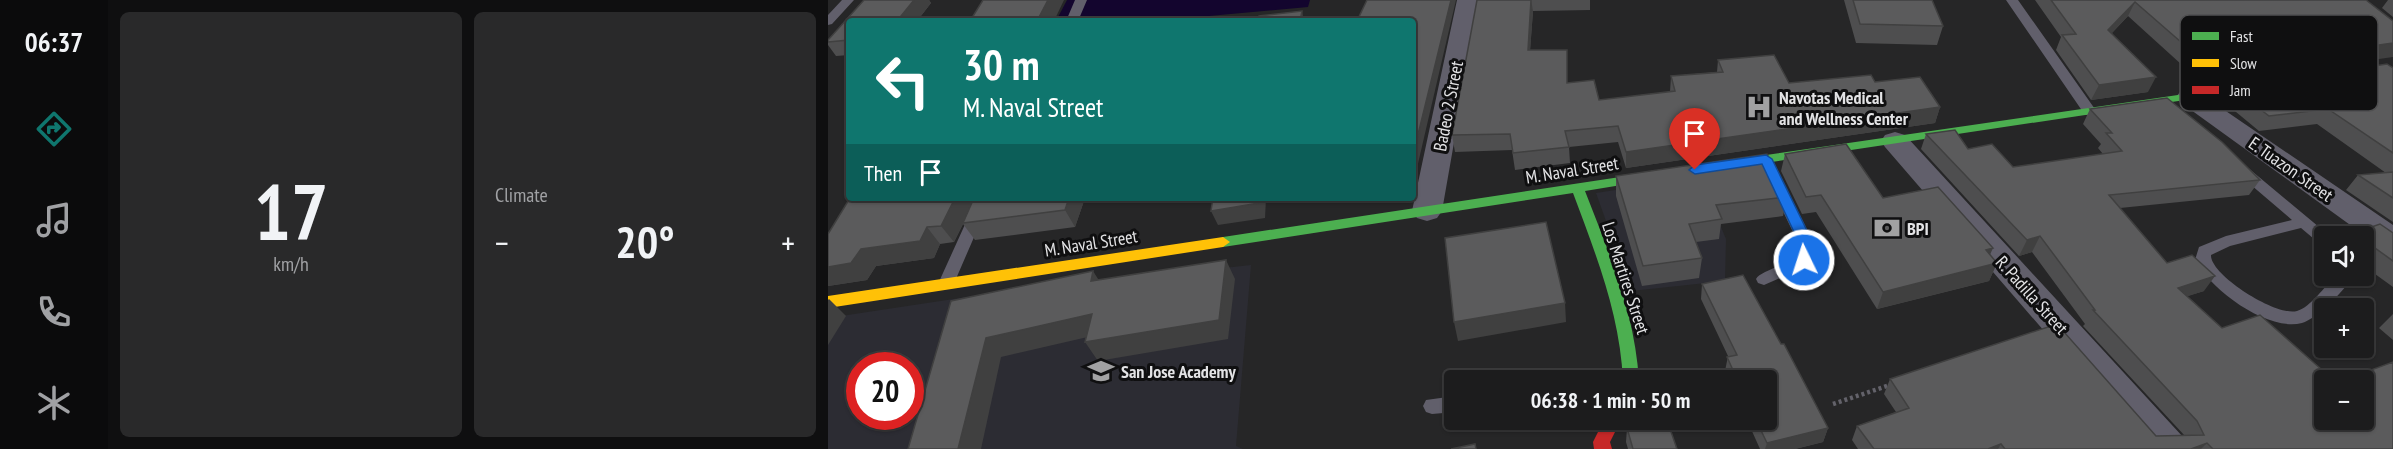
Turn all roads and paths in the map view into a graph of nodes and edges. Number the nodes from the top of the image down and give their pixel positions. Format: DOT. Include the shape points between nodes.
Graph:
graph roads {
  1 [pos="848,0"];
  2 [pos="1081,0"];
  3 [pos="1468,0"];
  4 [pos="2012,0"];
  5 [pos="1073,18"];
  6 [pos="828,22"];
  7 [pos="2158,102"];
  8 [pos="2180,106"];
  9 [pos="2180,106"];
  10 [pos="2189,111"];
  11 [pos="2090,112"];
  12 [pos="1895,141"];
  13 [pos="1766,159"];
  14 [pos="2231,161"];
  15 [pos="1707,168"];
  16 [pos="1672,173"];
  17 [pos="1577,187"];
  18 [pos="983,201"];
  19 [pos="1426,211"];
  20 [pos="2304,222"];
  21 [pos="2314,231"];
  22 [pos="2393,240"];
  23 [pos="1764,279"];
  24 [pos="946,284"];
  25 [pos="2335,286"];
  26 [pos="828,302"];
  27 [pos="1631,370"];
  28 [pos="1898,382"];
  29 [pos="1833,404"];
  30 [pos="1444,405"];
  31 [pos="1432,406"];
  32 [pos="1608,430"];
  33 [pos="1603,449"];
  34 [pos="2170,449"];
  1 -- 6 [label="lane"];
  2 -- 5 [label="lane"];
  3 -- 19 [label="street, Badeo 2 Street"];
  4 -- 11 [label="lane"];
  7 -- 8 [label="main road"];
  7 -- 9 [label="lane"];
  7 -- 11 [label="main road"];
  10 -- 22 [label="street, E. Tuazon Street"];
  11 -- 12 [label="main road"];
  12 -- 13 [label="main road"];
  12 -- 34 [label="street, R. Padilla Street"];
  13 -- 15 [label="main road"];
  13 -- 23 [label="lane" via="1809,249 1804,260"];
  14 -- 20 [label="lane"];
  16 -- 17 [label="main road, M. Naval Street"];
  17 -- 19 [label="main road, M. Naval Street"];
  17 -- 27 [label="main road, Los Martires Street" via="1626,331"];
  18 -- 24 [label="lane"];
  19 -- 24 [label="main road, M. Naval Street"];
  20 -- 21 [label="lane"];
  20 -- 25 [label="lane" via="2226,242 2204,251 2202,259 2225,285 2274,316 2288,319 2302,317"];
  24 -- 26 [label="main road, M. Naval Street"];
  28 -- 29 [label="path"];
  30 -- 31 [label="lane"];
  32 -- 33 [label="main road"];
}
